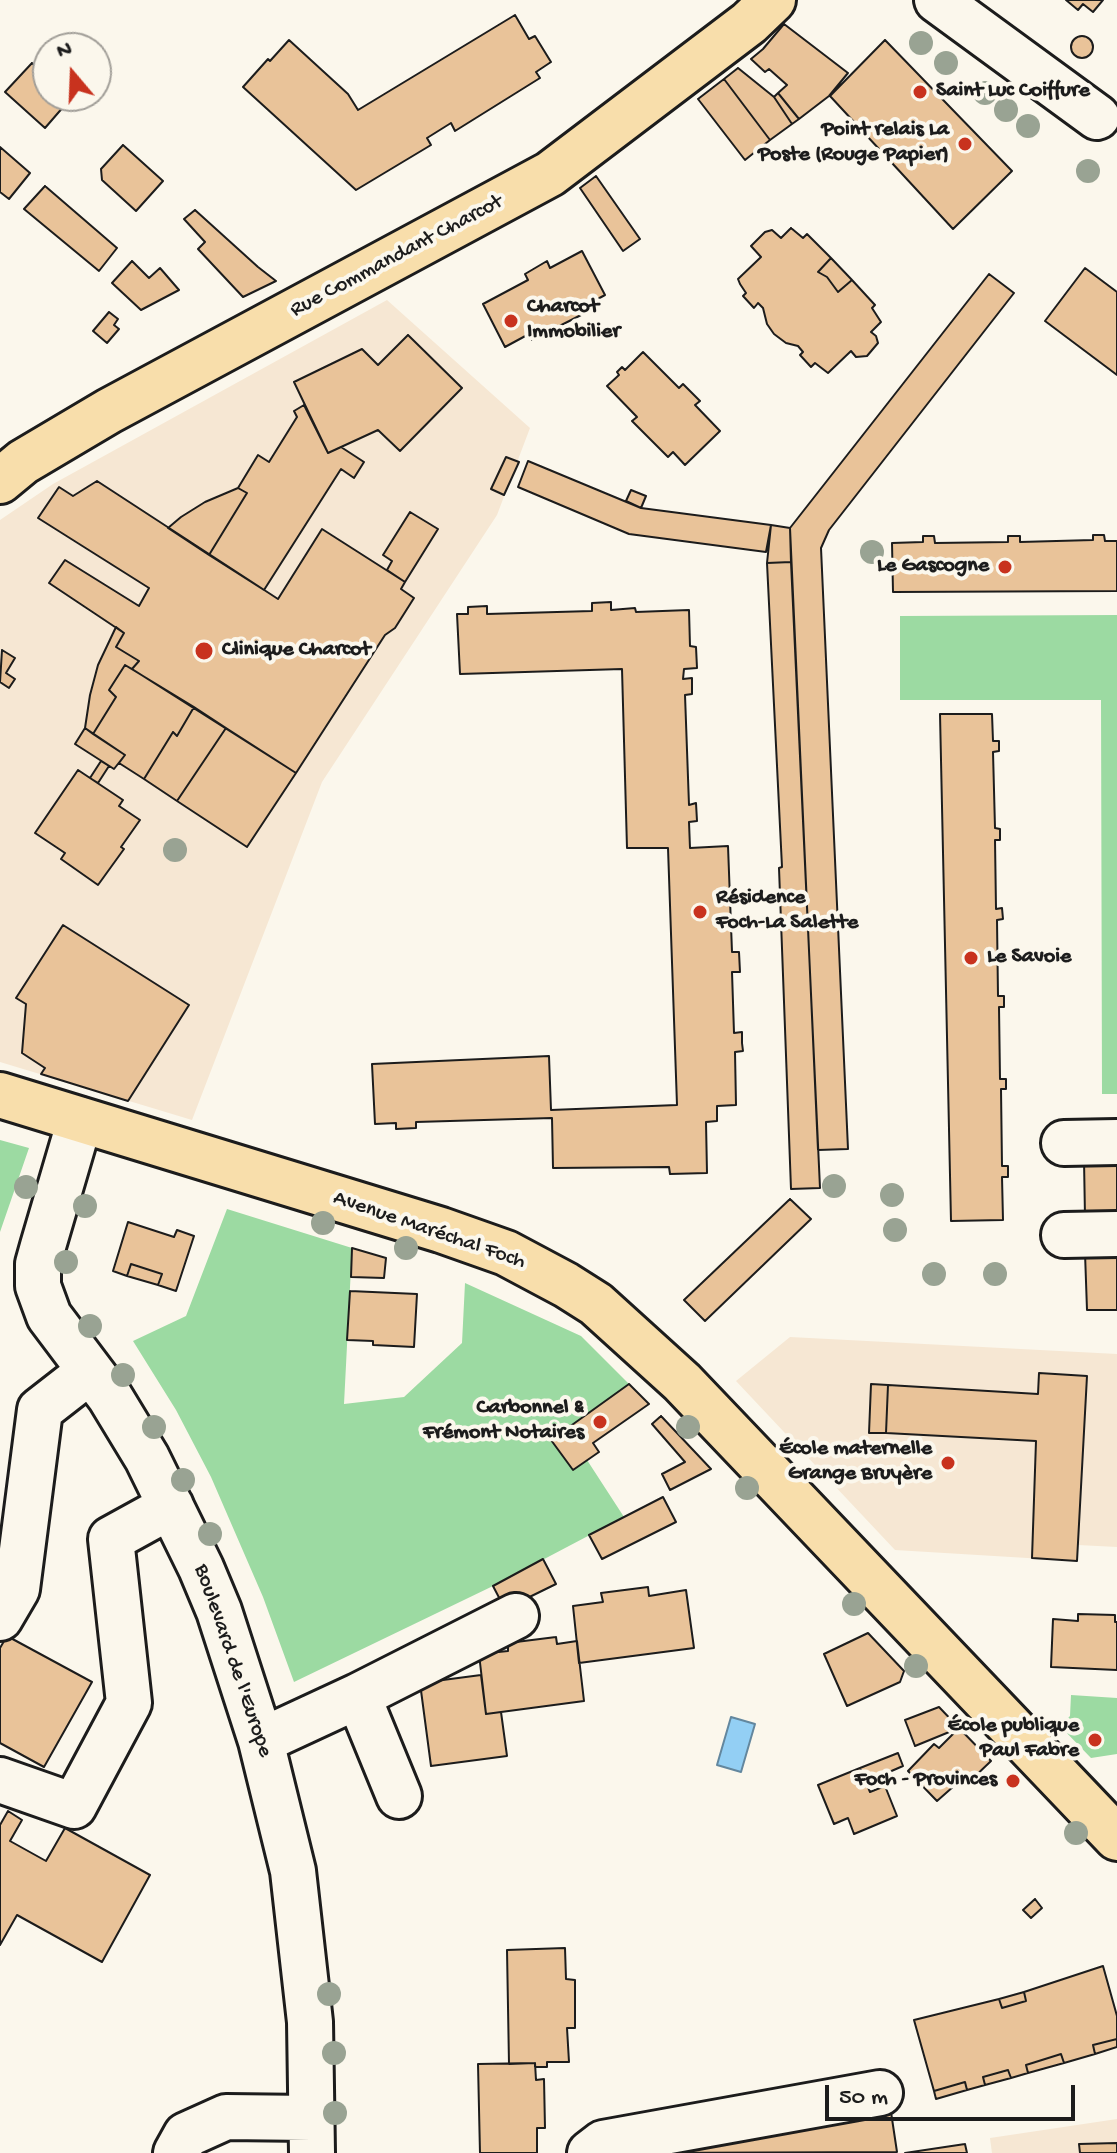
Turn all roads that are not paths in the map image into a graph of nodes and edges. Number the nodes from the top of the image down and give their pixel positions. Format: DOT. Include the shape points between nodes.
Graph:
graph roads {
  1 [pos="773,0"];
  2 [pos="937,0"];
  3 [pos="1110,114"];
  4 [pos="0,481"];
  5 [pos="0,1095"];
  6 [pos="80,1120"];
  7 [pos="1117,1142"];
  8 [pos="1064,1143"];
  9 [pos="1117,1234"];
  10 [pos="1064,1235"];
  11 [pos="90,1371"];
  12 [pos="171,1506"];
  13 [pos="516,1616"];
  14 [pos="0,1618"];
  15 [pos="358,1696"];
  16 [pos="261,1741"];
  17 [pos="0,1780"];
  18 [pos="399,1796"];
  19 [pos="1117,1838"];
  20 [pos="880,2093"];
  21 [pos="312,2136"];
  22 [pos="176,2153"];
  23 [pos="590,2153"];
  1 -- 4 [label="main road, Rue Commandant Charcot" via="550,174 99,417"];
  2 -- 3 [label="street"];
  5 -- 6 [label="main road, Avenue Maréchal Foch"];
  6 -- 11 [label="street, Boulevard de l'Europe" via="38,1264 38,1286 49,1316"];
  6 -- 19 [label="main road, Avenue Maréchal Foch" via="493,1249 596,1304 682,1382"];
  7 -- 8 [label="street"];
  9 -- 10 [label="street"];
  11 -- 12 [label="street, Boulevard de l'Europe" via="147,1458"];
  11 -- 14 [label="street" via="40,1410 17,1589"];
  12 -- 16 [label="street, Boulevard de l'Europe" via="219,1611"];
  12 -- 17 [label="street" via="111,1539 129,1703 74,1806"];
  13 -- 15 [label="street"];
  15 -- 16 [label="street"];
  15 -- 18 [label="street"];
  16 -- 21 [label="street, Boulevard de l'Europe" via="293,1871 310,2022"];
  20 -- 23 [label="street" via="603,2143"];
  21 -- 22 [label="street" via="226,2117 186,2135"];
}
